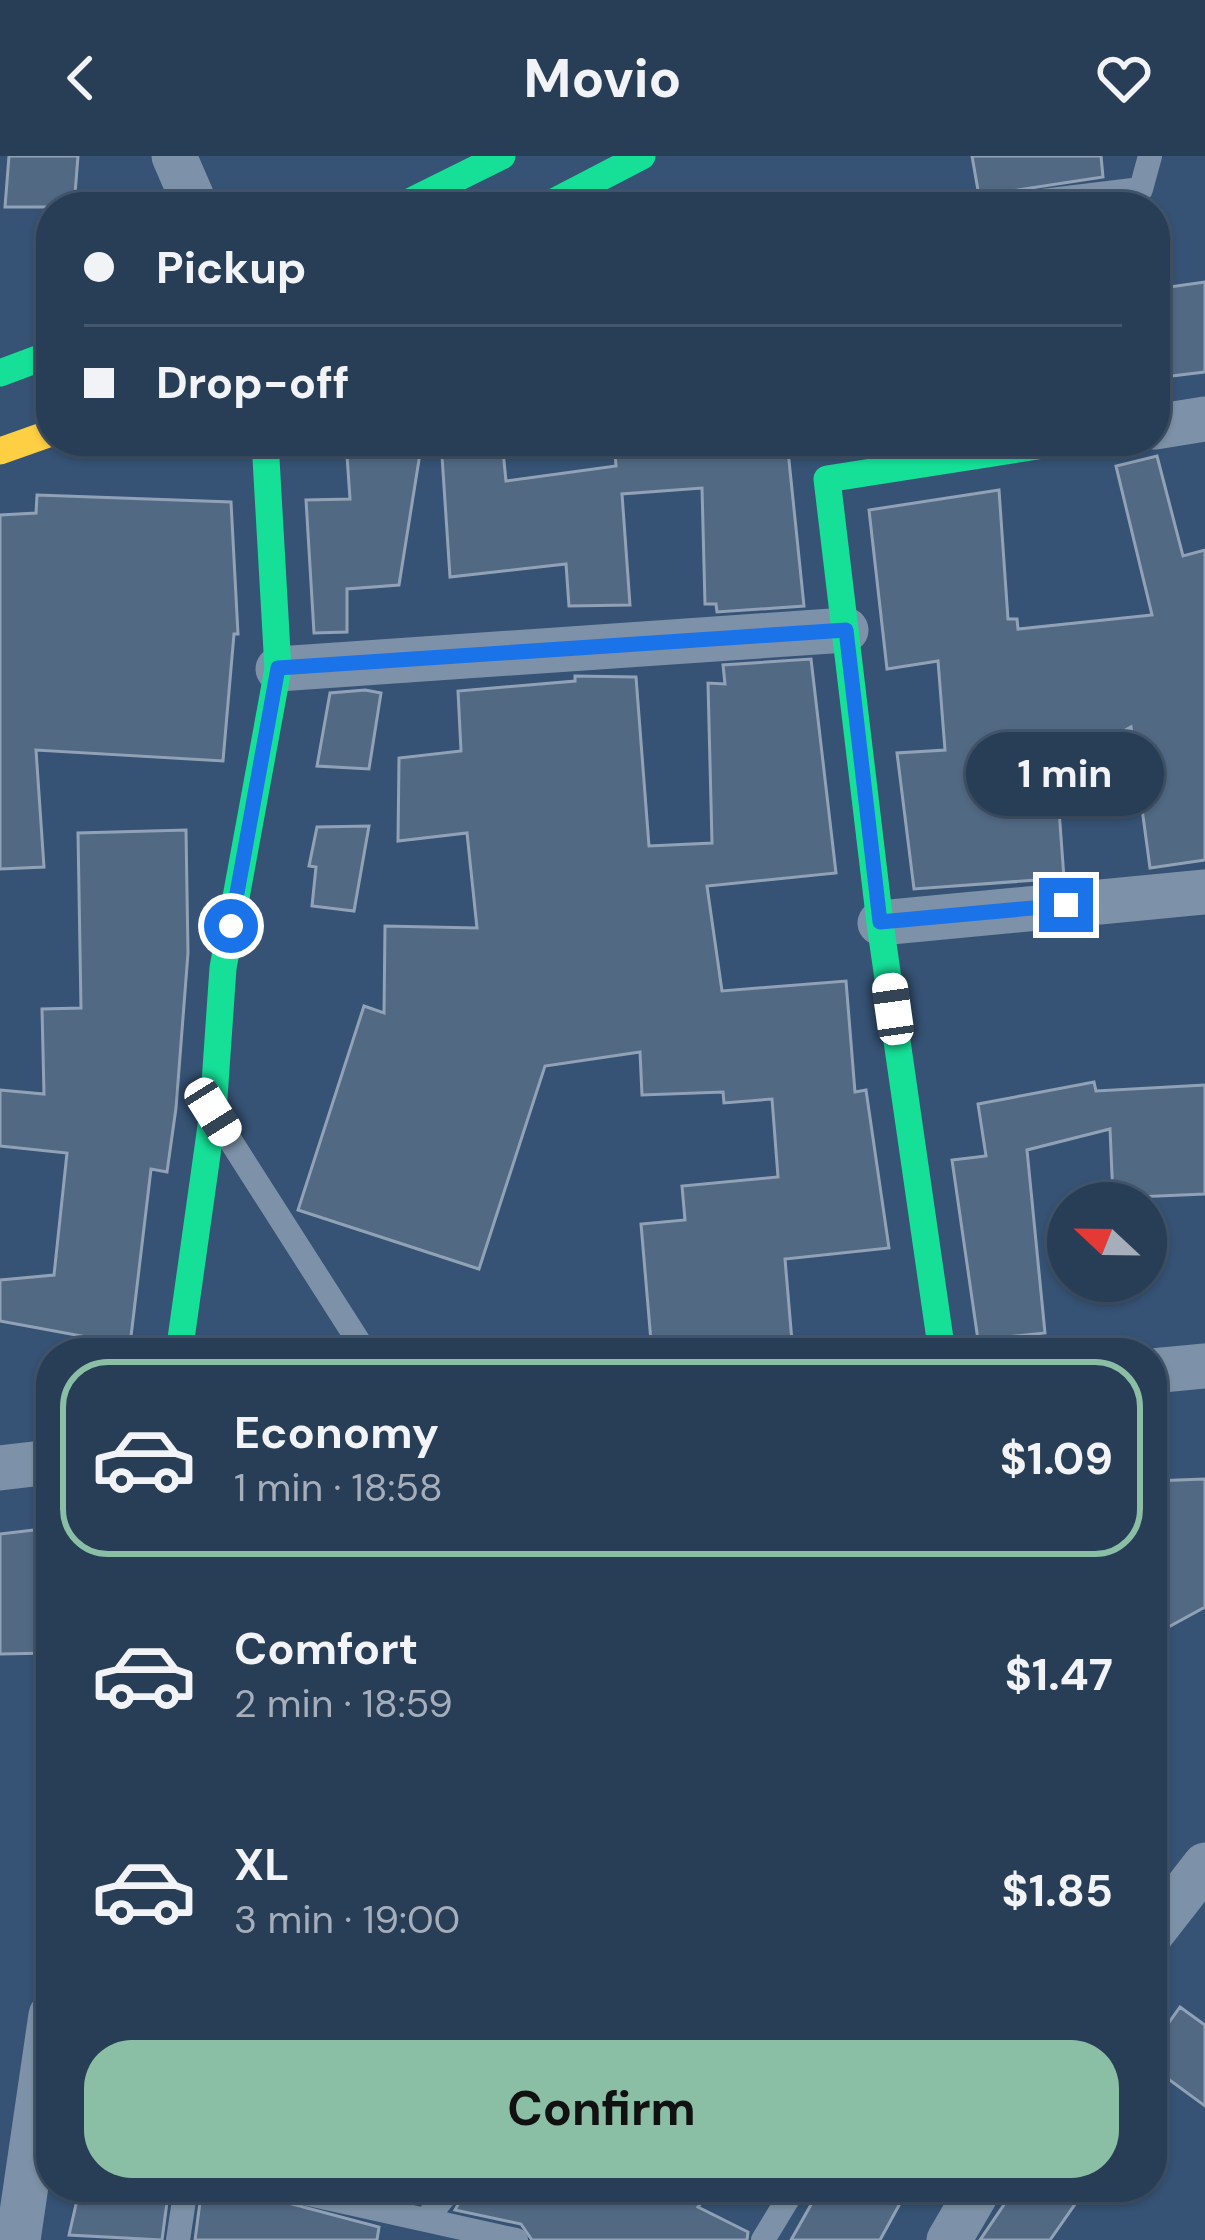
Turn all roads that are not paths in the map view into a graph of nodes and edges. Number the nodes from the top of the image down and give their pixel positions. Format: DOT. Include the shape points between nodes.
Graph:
graph roads {
  1 [pos="175,156"];
  2 [pos="502,156"];
  3 [pos="642,156"];
  4 [pos="1150,156"];
  5 [pos="190,192"];
  6 [pos="429,192"];
  7 [pos="573,192"];
  8 [pos="1109,192"];
  9 [pos="36,360"];
  10 [pos="0,374"];
  11 [pos="1205,419"];
  12 [pos="1170,425"];
  13 [pos="36,439"];
  14 [pos="0,452"];
  15 [pos="267,456"];
  16 [pos="973,456"];
  17 [pos="846,630"];
  18 [pos="278,668"];
  19 [pos="1205,892"];
  20 [pos="880,922"];
  21 [pos="213,1112"];
  22 [pos="180,1338"];
  23 [pos="356,1338"];
  24 [pos="940,1338"];
  25 [pos="1205,1366"];
  26 [pos="1167,1370"];
  27 [pos="36,1464"];
  28 [pos="0,1468"];
  29 [pos="1205,1865"];
  30 [pos="1167,1914"];
  31 [pos="36,2160"];
  32 [pos="184,2202"];
  33 [pos="350,2202"];
  34 [pos="440,2202"];
  35 [pos="786,2202"];
  36 [pos="971,2202"];
  37 [pos="427,2218"];
  38 [pos="28,2238"];
  39 [pos="178,2240"];
  40 [pos="516,2240"];
  41 [pos="763,2240"];
  42 [pos="949,2240"];
  1 -- 5 [label="street"];
  2 -- 6 [label="street"];
  3 -- 7 [label="street"];
  4 -- 8 [label="lane" via="1141,188"];
  9 -- 10 [label="street"];
  11 -- 12 [label="street"];
  13 -- 14 [label="street"];
  15 -- 18 [label="street"];
  16 -- 17 [label="street" via="826,479"];
  17 -- 18 [label="street"];
  17 -- 20 [label="street"];
  18 -- 21 [label="street" via="223,968"];
  19 -- 20 [label="street"];
  20 -- 24 [label="street"];
  21 -- 22 [label="street"];
  21 -- 23 [label="lane"];
  25 -- 26 [label="street"];
  27 -- 28 [label="street"];
  29 -- 30 [label="street"];
  31 -- 38 [label="street"];
  32 -- 39 [label="lane"];
  33 -- 37 [label="lane"];
  34 -- 37 [label="lane"];
  35 -- 41 [label="lane"];
  36 -- 42 [label="street"];
  37 -- 40 [label="lane"];
}
